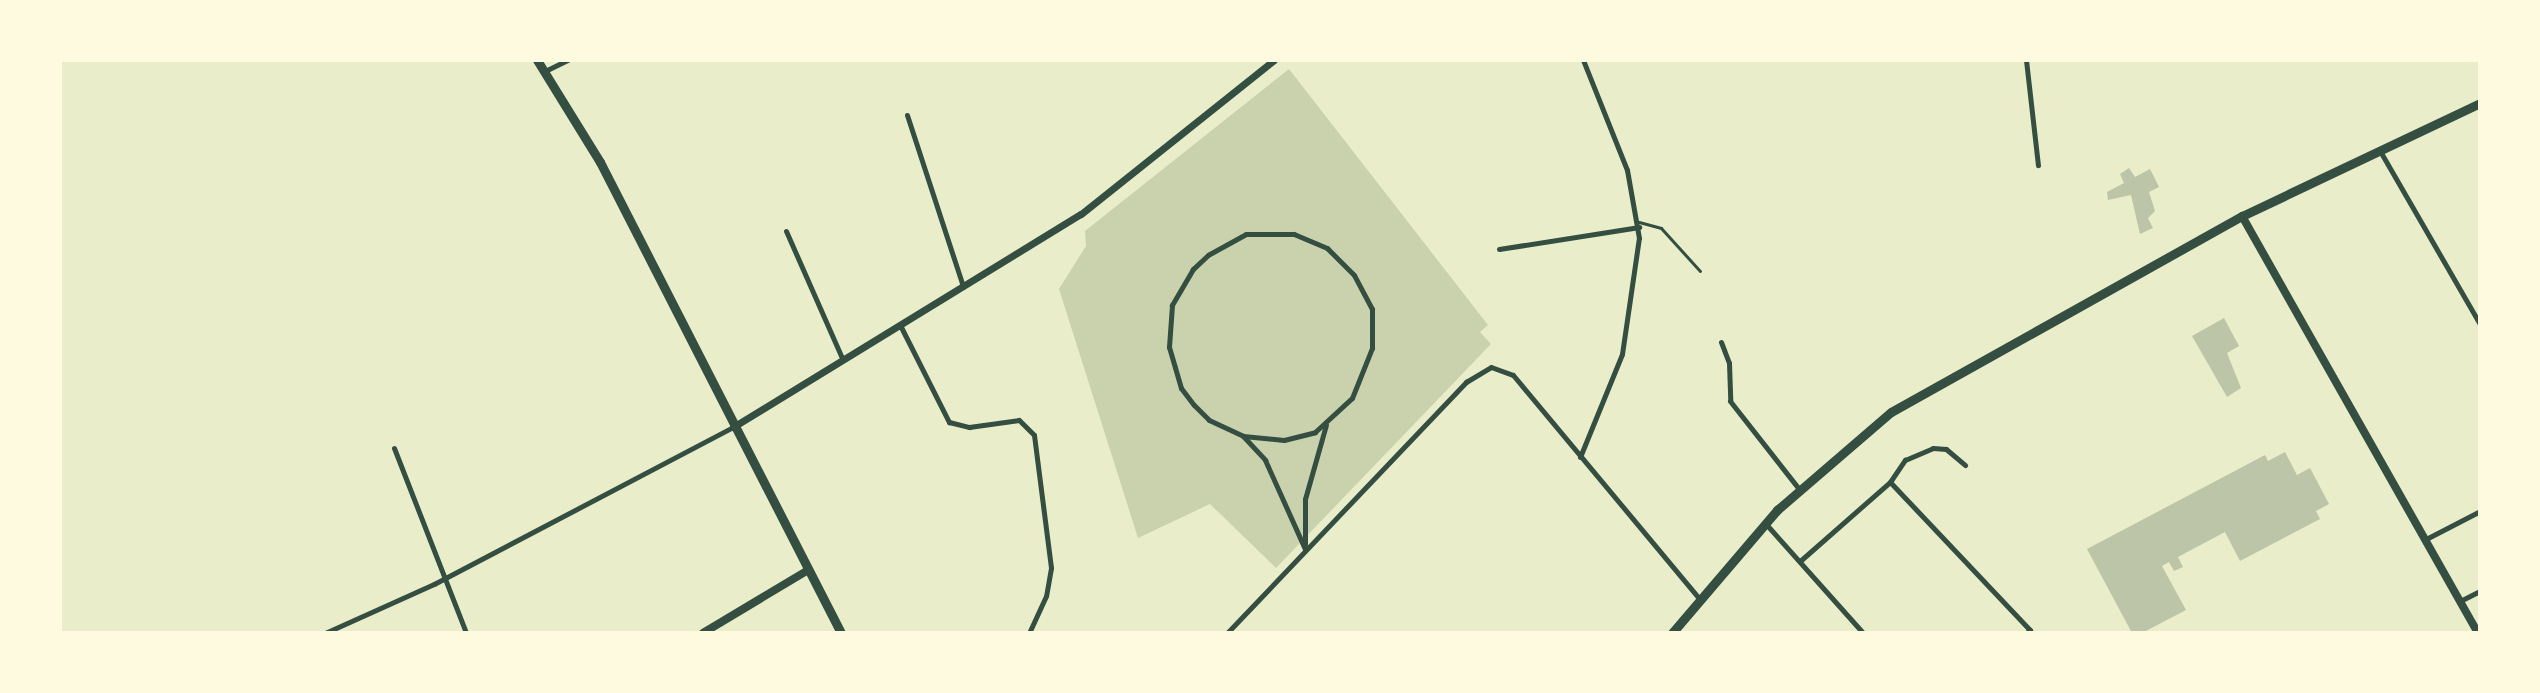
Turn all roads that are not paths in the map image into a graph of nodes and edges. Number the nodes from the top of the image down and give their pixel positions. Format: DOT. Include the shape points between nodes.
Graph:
graph roads {
  1 [pos="537,60"];
  2 [pos="568,60"];
  3 [pos="1274,60"];
  4 [pos="1583,60"];
  5 [pos="2026,60"];
  6 [pos="544,71"];
  7 [pos="2480,103"];
  8 [pos="907,115"];
  9 [pos="2380,151"];
  10 [pos="2038,165"];
  11 [pos="2242,216"];
  12 [pos="1639,224"];
  13 [pos="786,231"];
  14 [pos="1499,249"];
  15 [pos="1700,271"];
  16 [pos="963,286"];
  17 [pos="2480,324"];
  18 [pos="900,325"];
  19 [pos="1721,342"];
  20 [pos="843,360"];
  21 [pos="1326,424"];
  22 [pos="733,427"];
  23 [pos="1243,436"];
  24 [pos="394,448"];
  25 [pos="1580,457"];
  26 [pos="1965,465"];
  27 [pos="1890,482"];
  28 [pos="1799,489"];
  29 [pos="2480,511"];
  30 [pos="1765,523"];
  31 [pos="2426,539"];
  32 [pos="1305,549"];
  33 [pos="1800,561"];
  34 [pos="805,572"];
  35 [pos="444,575"];
  36 [pos="2480,591"];
  37 [pos="1699,598"];
  38 [pos="2462,600"];
  39 [pos="1678,630"];
  40 [pos="2028,631"];
  41 [pos="325,633"];
  42 [pos="466,633"];
  43 [pos="703,633"];
  44 [pos="841,633"];
  45 [pos="1029,633"];
  46 [pos="1227,633"];
  47 [pos="1863,633"];
  48 [pos="2478,633"];
  1 -- 6 [label="main road"];
  2 -- 6 [label="street"];
  3 -- 16 [label="street" via="1081,214"];
  4 -- 12 [label="street" via="1627,170"];
  5 -- 10 [label="street"];
  6 -- 22 [label="main road" via="600,162"];
  7 -- 9 [label="main road"];
  8 -- 16 [label="street"];
  9 -- 11 [label="main road"];
  9 -- 17 [label="street"];
  11 -- 28 [label="main road" via="1891,412"];
  11 -- 31 [label="main road"];
  12 -- 14 [label="street"];
  12 -- 15 [label="lane" via="1661,228"];
  12 -- 25 [label="street" via="1622,354"];
  13 -- 20 [label="street"];
  16 -- 18 [label="street"];
  18 -- 20 [label="street"];
  18 -- 45 [label="street" via="949,422 969,427 1019,420 1034,435 1051,568 1046,596"];
  19 -- 28 [label="street" via="1729,363 1730,401"];
  20 -- 22 [label="street"];
  21 -- 23 [label="street" via="1284,440"];
  21 -- 23 [label="street" via="1352,398 1368,365 1373,331 1369,300 1342,260 1312,240 1294,234 1246,234 1193,269 1172,305 1169,325 1181,388 1209,420"];
  21 -- 32 [label="street" via="1305,499"];
  22 -- 34 [label="main road"];
  22 -- 35 [label="street"];
  23 -- 32 [label="street" via="1277,481"];
  24 -- 35 [label="street"];
  25 -- 32 [label="street" via="1513,375 1491,367 1466,382"];
  25 -- 37 [label="street"];
  26 -- 27 [label="street" via="1958,454 1933,448 1905,460"];
  27 -- 33 [label="street"];
  27 -- 40 [label="street"];
  28 -- 30 [label="main road"];
  29 -- 31 [label="street"];
  30 -- 33 [label="street"];
  30 -- 37 [label="main road"];
  31 -- 38 [label="main road"];
  32 -- 46 [label="street"];
  33 -- 47 [label="street"];
  34 -- 43 [label="main road"];
  34 -- 44 [label="main road"];
  35 -- 41 [label="street"];
  35 -- 42 [label="street"];
  36 -- 38 [label="street"];
  37 -- 39 [label="main road"];
  38 -- 48 [label="main road"];
}
